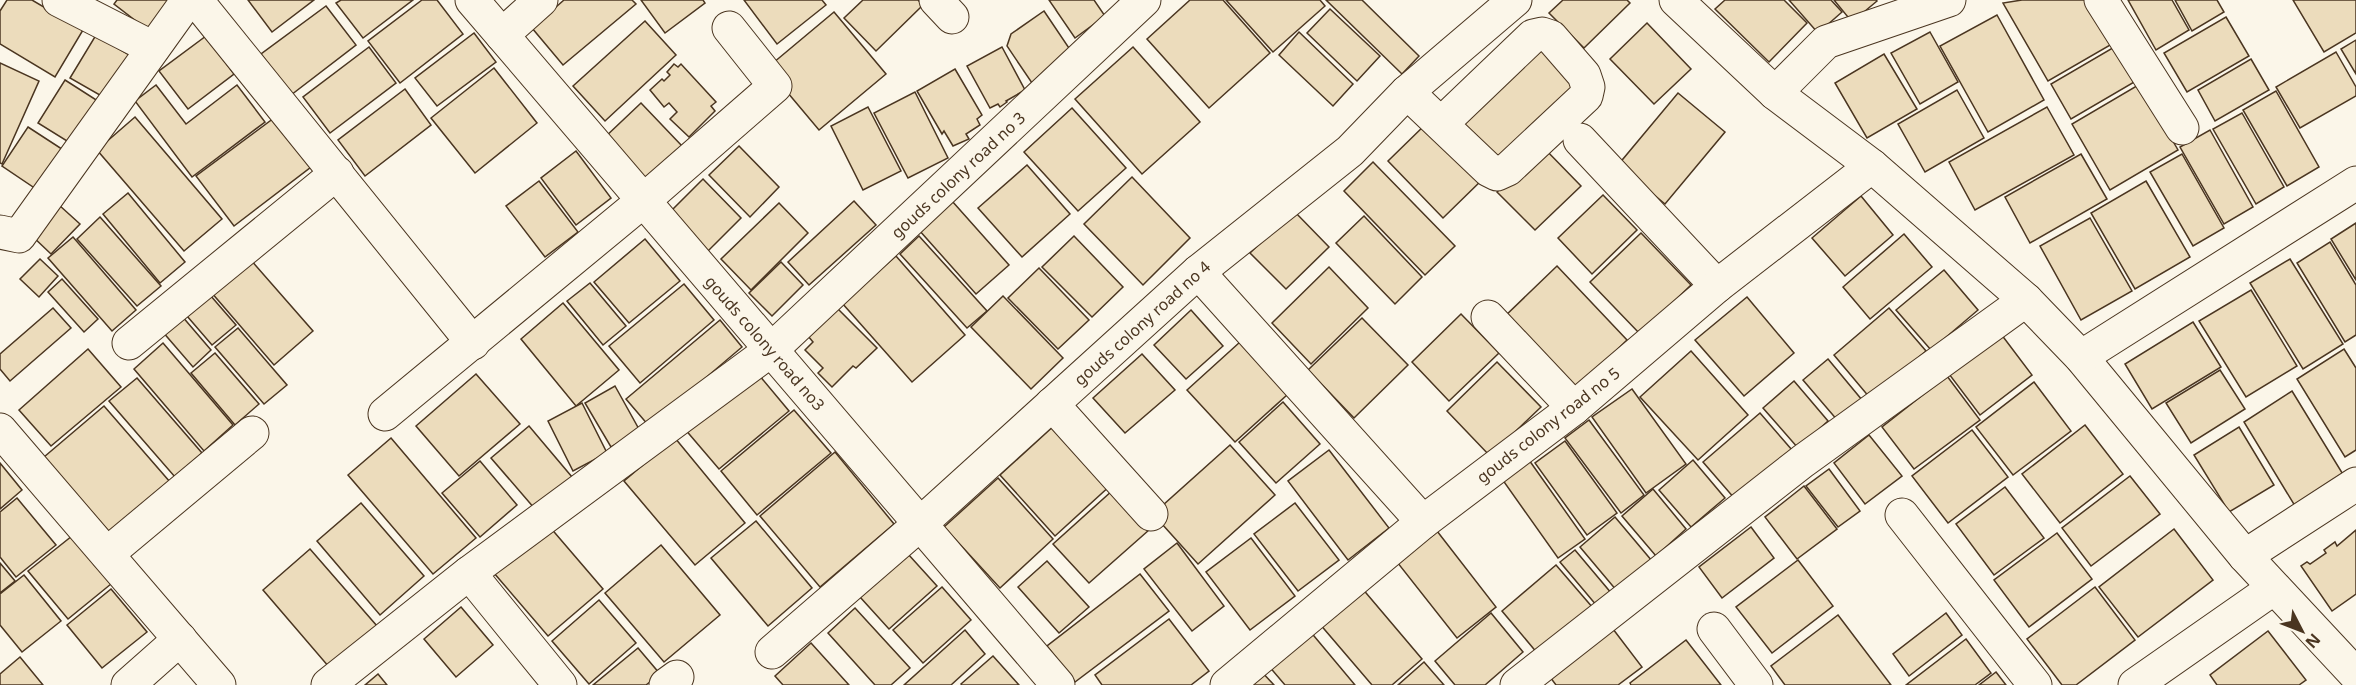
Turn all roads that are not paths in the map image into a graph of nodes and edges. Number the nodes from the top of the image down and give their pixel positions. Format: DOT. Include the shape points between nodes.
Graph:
graph roads {
  1 [pos="59,0"];
  2 [pos="188,0"];
  3 [pos="196,0"];
  4 [pos="472,0"];
  5 [pos="541,0"];
  6 [pos="1144,0"];
  7 [pos="1515,0"];
  8 [pos="1676,0"];
  9 [pos="1948,0"];
  10 [pos="2102,0"];
  11 [pos="729,28"];
  12 [pos="502,35"];
  13 [pos="1466,42"];
  14 [pos="153,48"];
  15 [pos="1494,74"];
  16 [pos="1407,92"];
  17 [pos="1775,93"];
  18 [pos="1441,124"];
  19 [pos="2182,128"];
  20 [pos="1580,140"];
  21 [pos="1872,166"];
  22 [pos="337,173"];
  23 [pos="2356,183"];
  24 [pos="643,201"];
  25 [pos="0,232"];
  26 [pos="1198,272"];
  27 [pos="1717,286"];
  28 [pos="2026,300"];
  29 [pos="1488,317"];
  30 [pos="129,343"];
  31 [pos="473,343"];
  32 [pos="771,350"];
  33 [pos="2081,357"];
  34 [pos="1052,404"];
  35 [pos="1574,408"];
  36 [pos="385,414"];
  37 [pos="0,430"];
  38 [pos="252,433"];
  39 [pos="2356,484"];
  40 [pos="1151,514"];
  41 [pos="1902,515"];
  42 [pos="1423,522"];
  43 [pos="920,524"];
  44 [pos="107,554"];
  45 [pos="2245,556"];
  46 [pos="469,573"];
  47 [pos="2274,588"];
  48 [pos="1714,629"];
  49 [pos="180,639"];
  50 [pos="772,652"];
  51 [pos="2356,675"];
  52 [pos="128,685"];
  53 [pos="219,685"];
  54 [pos="328,685"];
  55 [pos="560,685"];
  56 [pos="1058,685"];
  57 [pos="1227,685"];
  58 [pos="1516,685"];
  59 [pos="1756,685"];
  60 [pos="2035,685"];
  61 [pos="2135,685"];
  1 -- 14 [label="street"];
  2 -- 14 [label="street"];
  3 -- 22 [label="street"];
  4 -- 12 [label="street, gouds colony road no3"];
  5 -- 12 [label="street"];
  6 -- 32 [label="street, gouds colony road no 3"];
  7 -- 13 [label="street, gouds colony road no 4"];
  8 -- 17 [label="street"];
  9 -- 17 [label="street" via="1826,42"];
  10 -- 19 [label="street"];
  11 -- 24 [label="street" via="775,86"];
  12 -- 24 [label="street, gouds colony road no3"];
  13 -- 15 [label="street"];
  13 -- 16 [label="street, gouds colony road no 4"];
  14 -- 25 [label="street" via="19,236"];
  15 -- 18 [label="street"];
  15 -- 18 [label="street" via="1533,36 1542,34 1551,37 1584,75 1588,87 1586,96 1508,169 1497,174"];
  16 -- 18 [label="street"];
  16 -- 26 [label="street, gouds colony road no 4" via="1350,151"];
  17 -- 21 [label="street"];
  20 -- 27 [label="street"];
  21 -- 27 [label="street, gouds colony road no 5"];
  21 -- 28 [label="street"];
  22 -- 30 [label="street"];
  22 -- 31 [label="street"];
  23 -- 33 [label="street"];
  24 -- 31 [label="street"];
  24 -- 32 [label="street, gouds colony road no3"];
  26 -- 34 [label="street, gouds colony road no 4"];
  26 -- 42 [label="street"];
  27 -- 35 [label="street, gouds colony road no 5"];
  28 -- 33 [label="street"];
  28 -- 58 [label="street" via="1803,461"];
  29 -- 35 [label="street"];
  31 -- 36 [label="street"];
  32 -- 43 [label="street, gouds colony road no3"];
  32 -- 46 [label="street, gouds colony road no 3"];
  33 -- 45 [label="street"];
  34 -- 40 [label="street"];
  34 -- 43 [label="street, gouds colony road no 4"];
  35 -- 42 [label="street, gouds colony road no 5"];
  37 -- 44 [label="street"];
  38 -- 44 [label="street"];
  39 -- 45 [label="street"];
  41 -- 60 [label="street"];
  42 -- 57 [label="street, gouds colony road no 5"];
  43 -- 50 [label="street, gouds colony road no 4"];
  43 -- 56 [label="street, gouds colony road no3"];
  44 -- 49 [label="street"];
  45 -- 47 [label="street"];
  46 -- 54 [label="street, gouds colony road no 3"];
  46 -- 55 [label="street"];
  47 -- 51 [label="street"];
  47 -- 61 [label="street"];
  48 -- 59 [label="street"];
  49 -- 52 [label="street"];
  49 -- 53 [label="street"];
}
